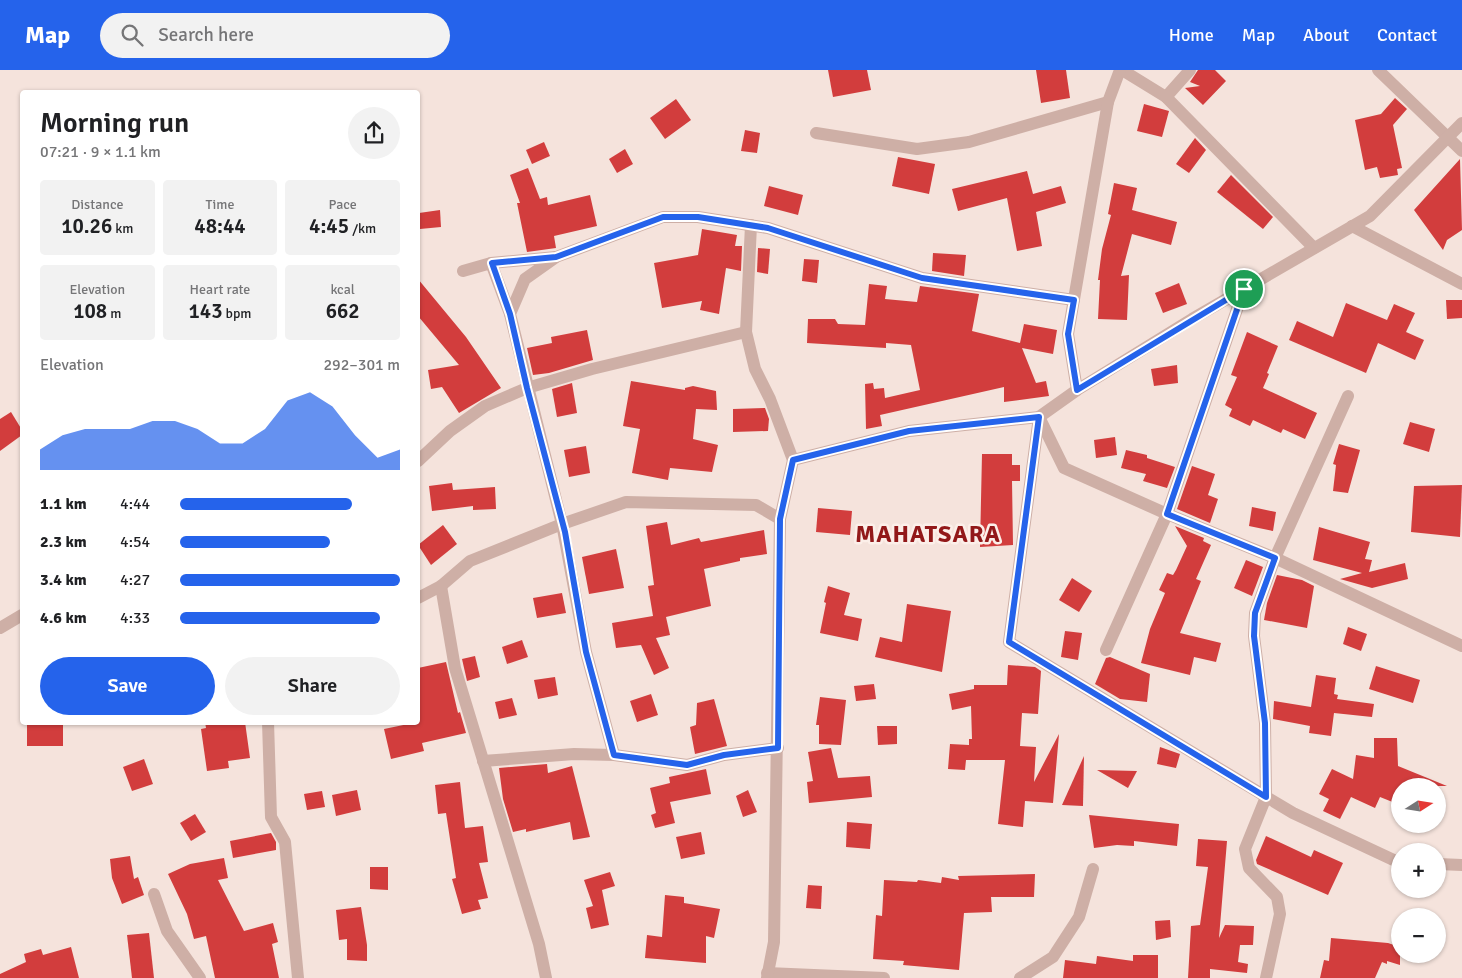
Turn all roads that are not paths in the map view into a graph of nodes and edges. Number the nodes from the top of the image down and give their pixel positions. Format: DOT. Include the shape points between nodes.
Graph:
graph roads {
  1 [pos="1121,70"];
  2 [pos="1190,70"];
  3 [pos="1378,70"];
  4 [pos="1166,97"];
  5 [pos="1108,102"];
  6 [pos="1462,123"];
  7 [pos="816,133"];
  8 [pos="1448,137"];
  9 [pos="1462,151"];
  10 [pos="751,225"];
  11 [pos="1352,226"];
  12 [pos="1314,248"];
  13 [pos="556,257"];
  14 [pos="492,263"];
  15 [pos="463,271"];
  16 [pos="1462,284"];
  17 [pos="1244,289"];
  18 [pos="1074,300"];
  19 [pos="510,314"];
  20 [pos="746,332"];
  21 [pos="527,388"];
  22 [pos="1077,390"];
  23 [pos="1348,396"];
  24 [pos="1039,417"];
  25 [pos="420,459"];
  26 [pos="793,460"];
  27 [pos="1167,514"];
  28 [pos="780,519"];
  29 [pos="562,524"];
  30 [pos="1275,558"];
  31 [pos="441,586"];
  32 [pos="420,597"];
  33 [pos="20,617"];
  34 [pos="0,628"];
  35 [pos="1462,646"];
  36 [pos="1106,650"];
  37 [pos="268,725"];
  38 [pos="778,748"];
  39 [pos="614,755"];
  40 [pos="483,761"];
  41 [pos="1266,797"];
  42 [pos="1391,859"];
  43 [pos="1446,864"];
  44 [pos="1462,865"];
  45 [pos="1092,869"];
  46 [pos="154,894"];
  47 [pos="767,976"];
  48 [pos="200,978"];
  49 [pos="298,978"];
  50 [pos="546,978"];
  51 [pos="884,978"];
  52 [pos="1020,978"];
  53 [pos="1266,978"];
  1 -- 4 [label="street"];
  1 -- 5 [label="street"];
  2 -- 4 [label="street"];
  3 -- 8 [label="street"];
  4 -- 12 [label="street"];
  5 -- 7 [label="street" via="969,142 917,149"];
  5 -- 18 [label="street"];
  6 -- 8 [label="street"];
  8 -- 9 [label="street"];
  8 -- 11 [label="street" via="1370,216"];
  10 -- 13 [label="street" via="698,217 663,217"];
  10 -- 18 [label="street" via="922,278"];
  10 -- 20 [label="street"];
  11 -- 12 [label="street"];
  11 -- 16 [label="street"];
  12 -- 17 [label="street"];
  13 -- 14 [label="street"];
  13 -- 19 [label="street" via="525,280"];
  14 -- 15 [label="street"];
  14 -- 19 [label="street"];
  17 -- 22 [label="street"];
  17 -- 27 [label="street"];
  18 -- 22 [label="street" via="1068,334"];
  19 -- 21 [label="street"];
  20 -- 21 [label="street"];
  20 -- 26 [label="street" via="755,369"];
  21 -- 25 [label="street" via="485,406 450,431"];
  21 -- 29 [label="street"];
  22 -- 24 [label="street"];
  23 -- 30 [label="street"];
  24 -- 26 [label="street" via="909,431"];
  24 -- 27 [label="street" via="1064,468"];
  24 -- 41 [label="street" via="1009,642"];
  26 -- 28 [label="street"];
  27 -- 30 [label="street"];
  27 -- 36 [label="street"];
  28 -- 29 [label="street" via="756,505 626,502"];
  28 -- 38 [label="street"];
  29 -- 31 [label="street" via="470,561"];
  29 -- 39 [label="street" via="586,652"];
  30 -- 35 [label="street"];
  30 -- 41 [label="street" via="1255,613 1254,636 1265,723"];
  31 -- 32 [label="street"];
  31 -- 40 [label="street" via="455,668"];
  33 -- 34 [label="street"];
  37 -- 49 [label="street" via="271,817 285,842"];
  38 -- 39 [label="street" via="724,755 687,765"];
  38 -- 47 [label="street" via="774,942"];
  39 -- 40 [label="street" via="574,754"];
  40 -- 50 [label="street" via="539,944"];
  41 -- 42 [label="street"];
  41 -- 53 [label="street" via="1245,849 1249,868 1277,897 1280,914"];
  43 -- 44 [label="street"];
  45 -- 52 [label="street" via="1079,917 1069,933 1053,957"];
  46 -- 48 [label="street" via="167,931"];
  47 -- 51 [label="street"];
}
